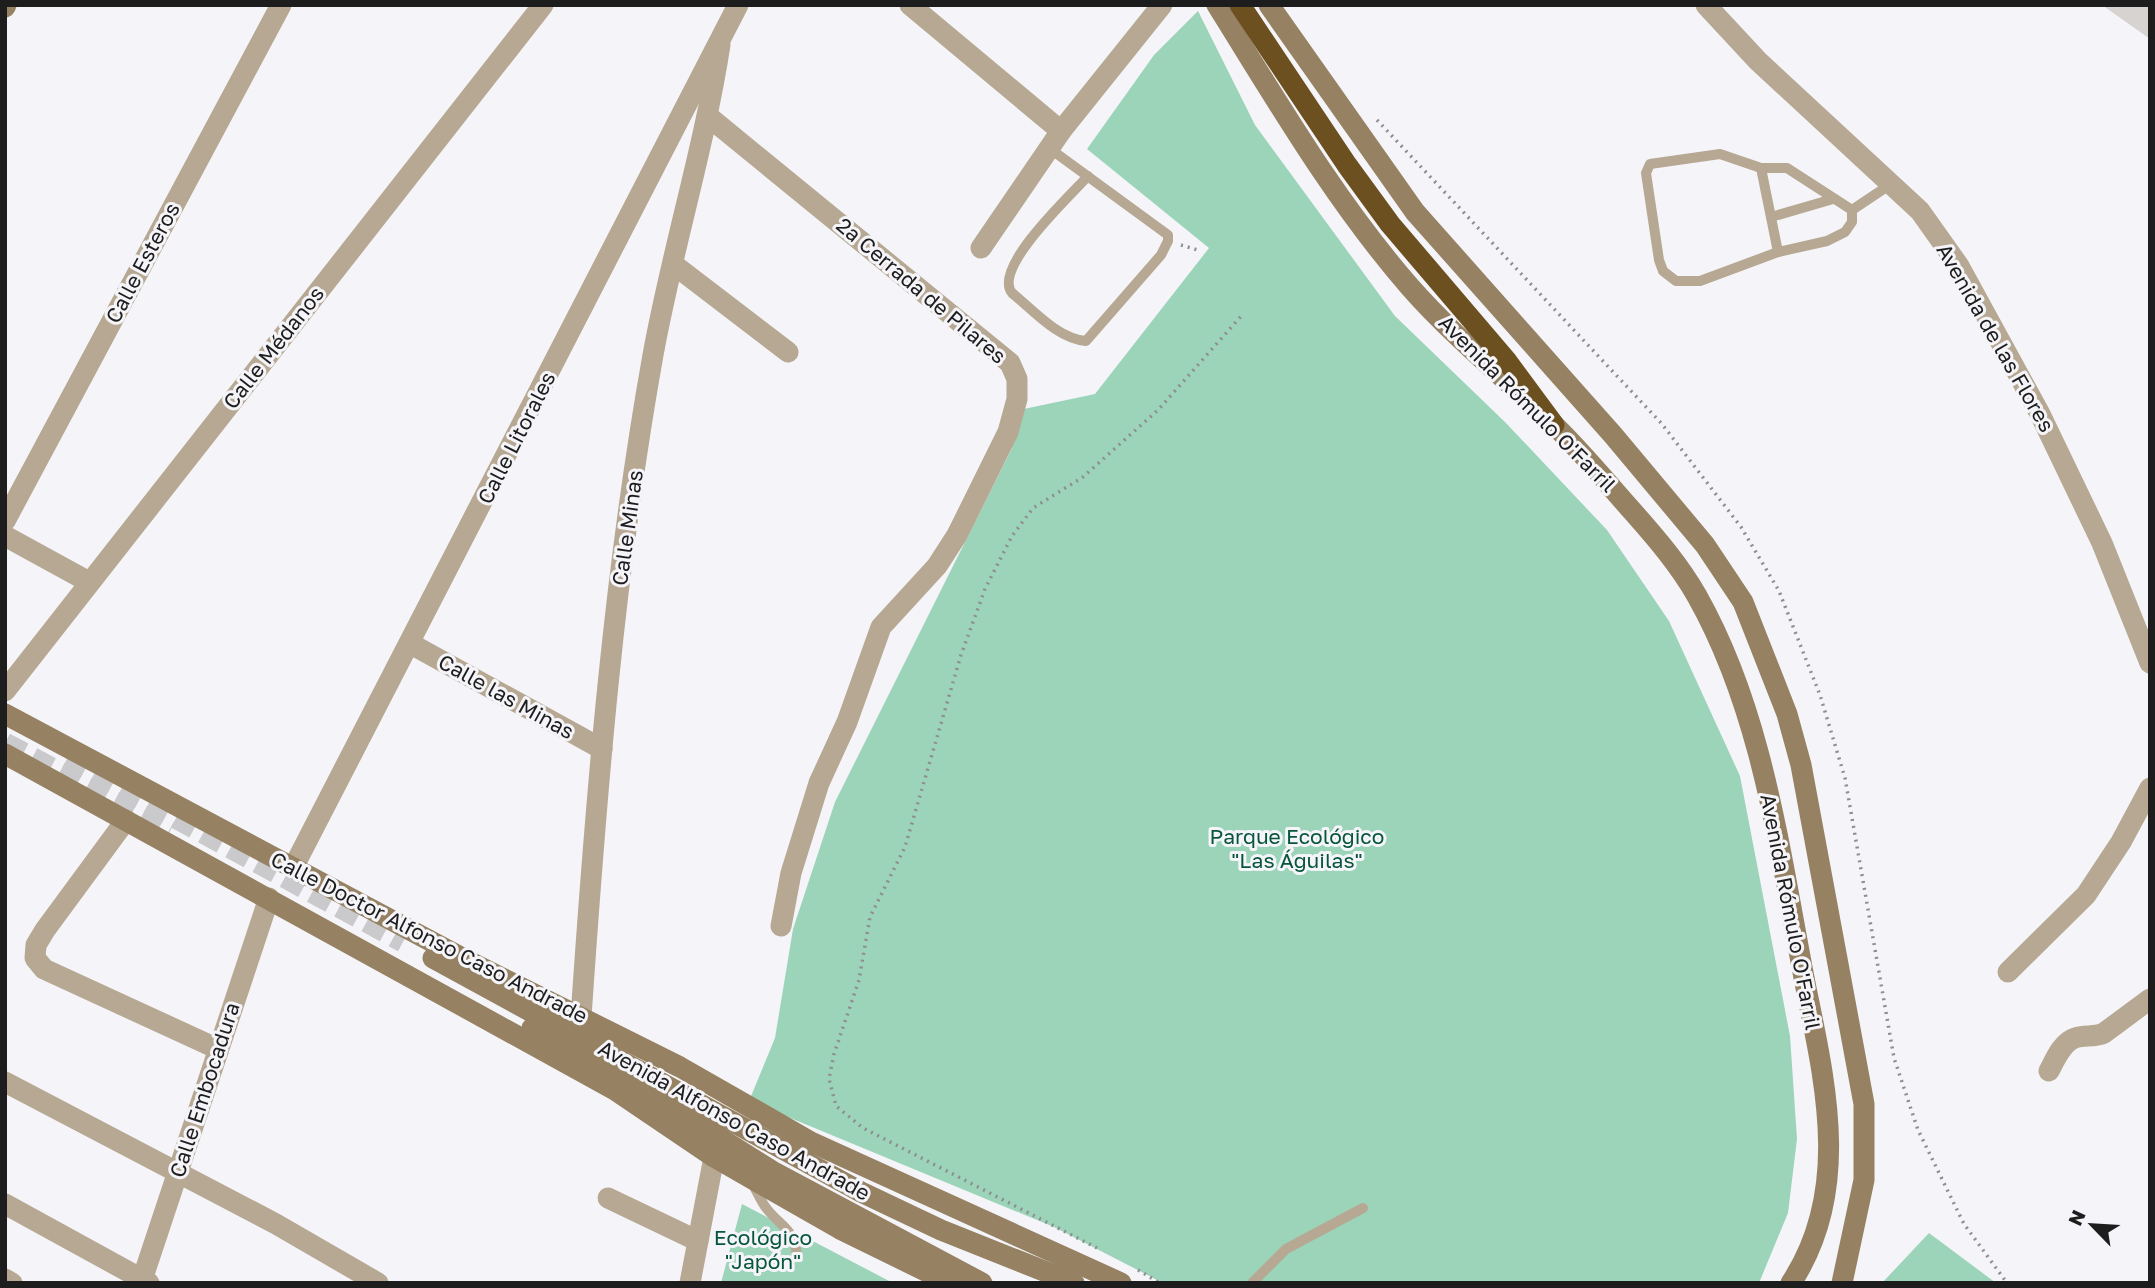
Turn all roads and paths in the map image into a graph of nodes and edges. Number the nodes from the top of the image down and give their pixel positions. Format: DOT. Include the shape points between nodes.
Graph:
graph roads {
  1 [pos="281,5"];
  2 [pos="543,5"];
  3 [pos="738,5"];
  4 [pos="910,5"];
  5 [pos="1217,5"];
  6 [pos="1240,5"];
  7 [pos="1269,5"];
  8 [pos="1706,5"];
  9 [pos="1152,9"];
  10 [pos="720,44"];
  11 [pos="709,117"];
  12 [pos="1055,139"];
  13 [pos="1760,168"];
  14 [pos="1088,176"];
  15 [pos="1891,184"];
  16 [pos="1833,199"];
  17 [pos="1852,210"];
  18 [pos="1771,217"];
  19 [pos="1168,242"];
  20 [pos="981,248"];
  21 [pos="1200,251"];
  22 [pos="1778,252"];
  23 [pos="673,264"];
  24 [pos="1243,314"];
  25 [pos="788,352"];
  26 [pos="1554,425"];
  27 [pos="5,521"];
  28 [pos="5,536"];
  29 [pos="89,582"];
  30 [pos="411,644"];
  31 [pos="2150,663"];
  32 [pos="5,691"];
  33 [pos="5,714"];
  34 [pos="601,749"];
  35 [pos="5,754"];
  36 [pos="2150,788"];
  37 [pos="126,820"];
  38 [pos="293,869"];
  39 [pos="269,898"];
  40 [pos="781,926"];
  41 [pos="2008,972"];
  42 [pos="2150,999"];
  43 [pos="581,1017"];
  44 [pos="218,1049"];
  45 [pos="2049,1071"];
  46 [pos="5,1082"];
  47 [pos="714,1157"];
  48 [pos="177,1173"];
  49 [pos="749,1178"];
  50 [pos="608,1198"];
  51 [pos="5,1204"];
  52 [pos="1363,1208"];
  53 [pos="1852,1236"];
  54 [pos="698,1241"];
  55 [pos="1101,1250"];
  56 [pos="797,1256"];
  57 [pos="1129,1276"];
  58 [pos="5,1279"];
  59 [pos="144,1282"];
  60 [pos="12,1283"];
  61 [pos="378,1283"];
  62 [pos="690,1283"];
  63 [pos="950,1283"];
  64 [pos="982,1283"];
  65 [pos="1074,1283"];
  66 [pos="1160,1283"];
  67 [pos="1252,1283"];
  68 [pos="1791,1283"];
  69 [pos="1830,1283"];
  70 [pos="1842,1283"];
  1 -- 27 [label="street, Calle Esteros"];
  2 -- 29 [label="street, Calle Médanos"];
  3 -- 10 [label="street, Calle Litorales"];
  4 -- 12 [label="street"];
  5 -- 26 [label="main road, Avenida Rómulo O'Farril" via="1310,153 1409,286 1486,365"];
  6 -- 26 [label="highway" via="1390,224"];
  7 -- 53 [label="main road, Avenida Rómulo O'Farril" via="1415,212 1649,477 1705,545 1743,603 1787,714 1801,765 1854,1044 1866,1130 1862,1199"];
  8 -- 15 [label="street, Avenida de las Flores" via="1758,61"];
  9 -- 12 [label="street"];
  10 -- 11 [label="street, Calle Minas"];
  10 -- 30 [label="street, Calle Litorales"];
  11 -- 23 [label="street, Calle Minas"];
  11 -- 40 [label="street, 2a Cerrada de Pilares" via="1010,363 1017,379 1017,400 1008,432 957,535 937,566 881,627 819,783 791,873"];
  12 -- 14 [label="lane"];
  12 -- 20 [label="street"];
  13 -- 16 [label="lane" via="1787,168"];
  13 -- 18 [label="lane"];
  13 -- 22 [label="lane" via="1720,154 1650,164 1646,173 1659,260 1663,271 1687,283"];
  14 -- 19 [label="lane" via="1168,234"];
  14 -- 19 [label="lane" via="1021,250 1007,277 1007,287 1021,301 1058,330 1086,341"];
  15 -- 17 [label="lane"];
  15 -- 31 [label="street, Avenida de las Flores" via="1920,211 1959,266 2040,414 2102,542"];
  16 -- 17 [label="lane"];
  16 -- 18 [label="lane"];
  17 -- 22 [label="lane" via="1852,222 1845,232"];
  18 -- 22 [label="lane"];
  19 -- 21 [label="path"];
  23 -- 25 [label="street"];
  23 -- 34 [label="street, Calle Minas" via="653,355"];
  24 -- 55 [label="path" via="1158,410 1083,477 1033,508 1012,537 985,589 961,655 905,847 870,917 859,980 829,1079 836,1106 863,1128"];
  26 -- 68 [label="main road, Avenida Rómulo O'Farril" via="1665,550 1695,593 1718,638 1756,740 1810,1005 1831,1136 1821,1213"];
  28 -- 29 [label="street"];
  29 -- 32 [label="street, Calle Médanos"];
  30 -- 34 [label="street, Calle las Minas"];
  30 -- 38 [label="street, Calle Litorales"];
  33 -- 38 [label="main road, Calle Doctor Alfonso Caso Andrade"];
  34 -- 43 [label="street, Calle Minas"];
  35 -- 37 [label="main road, Calle Doctor Alfonso Caso Andrade"];
  36 -- 41 [label="street" via="2086,895"];
  37 -- 39 [label="main road, Calle Doctor Alfonso Caso Andrade"];
  37 -- 44 [label="street" via="45,930 36,945 36,958 44,969"];
  38 -- 43 [label="main road, Calle Doctor Alfonso Caso Andrade"];
  39 -- 44 [label="street, Calle Embocadura"];
  39 -- 47 [label="main road, Calle Doctor Alfonso Caso Andrade" via="615,1090"];
  42 -- 45 [label="street" via="2104,1033 2075,1037"];
  43 -- 57 [label="main road, Calle Doctor Alfonso Caso Andrade" via="811,1142"];
  44 -- 48 [label="street, Calle Embocadura"];
  46 -- 48 [label="street"];
  47 -- 49 [label="main road, Calle Doctor Alfonso Caso Andrade"];
  47 -- 54 [label="street"];
  48 -- 59 [label="street, Calle Embocadura"];
  48 -- 61 [label="street" via="276,1223"];
  49 -- 56 [label="lane" via="767,1210 789,1230"];
  49 -- 63 [label="main road, Calle Doctor Alfonso Caso Andrade"];
  50 -- 54 [label="street"];
  51 -- 59 [label="street"];
  52 -- 67 [label="lane" via="1286,1249"];
  53 -- 69 [label="main road"];
  53 -- 70 [label="main road, Avenida Rómulo O'Farril"];
  54 -- 62 [label="street"];
  57 -- 66 [label="path"];
  58 -- 60 [label="street"];
  64 -- 65 [label="main road, Avenida Alfonso Caso Andrade" via="772,1171 401,948 861,1192 941,1230"];
}
